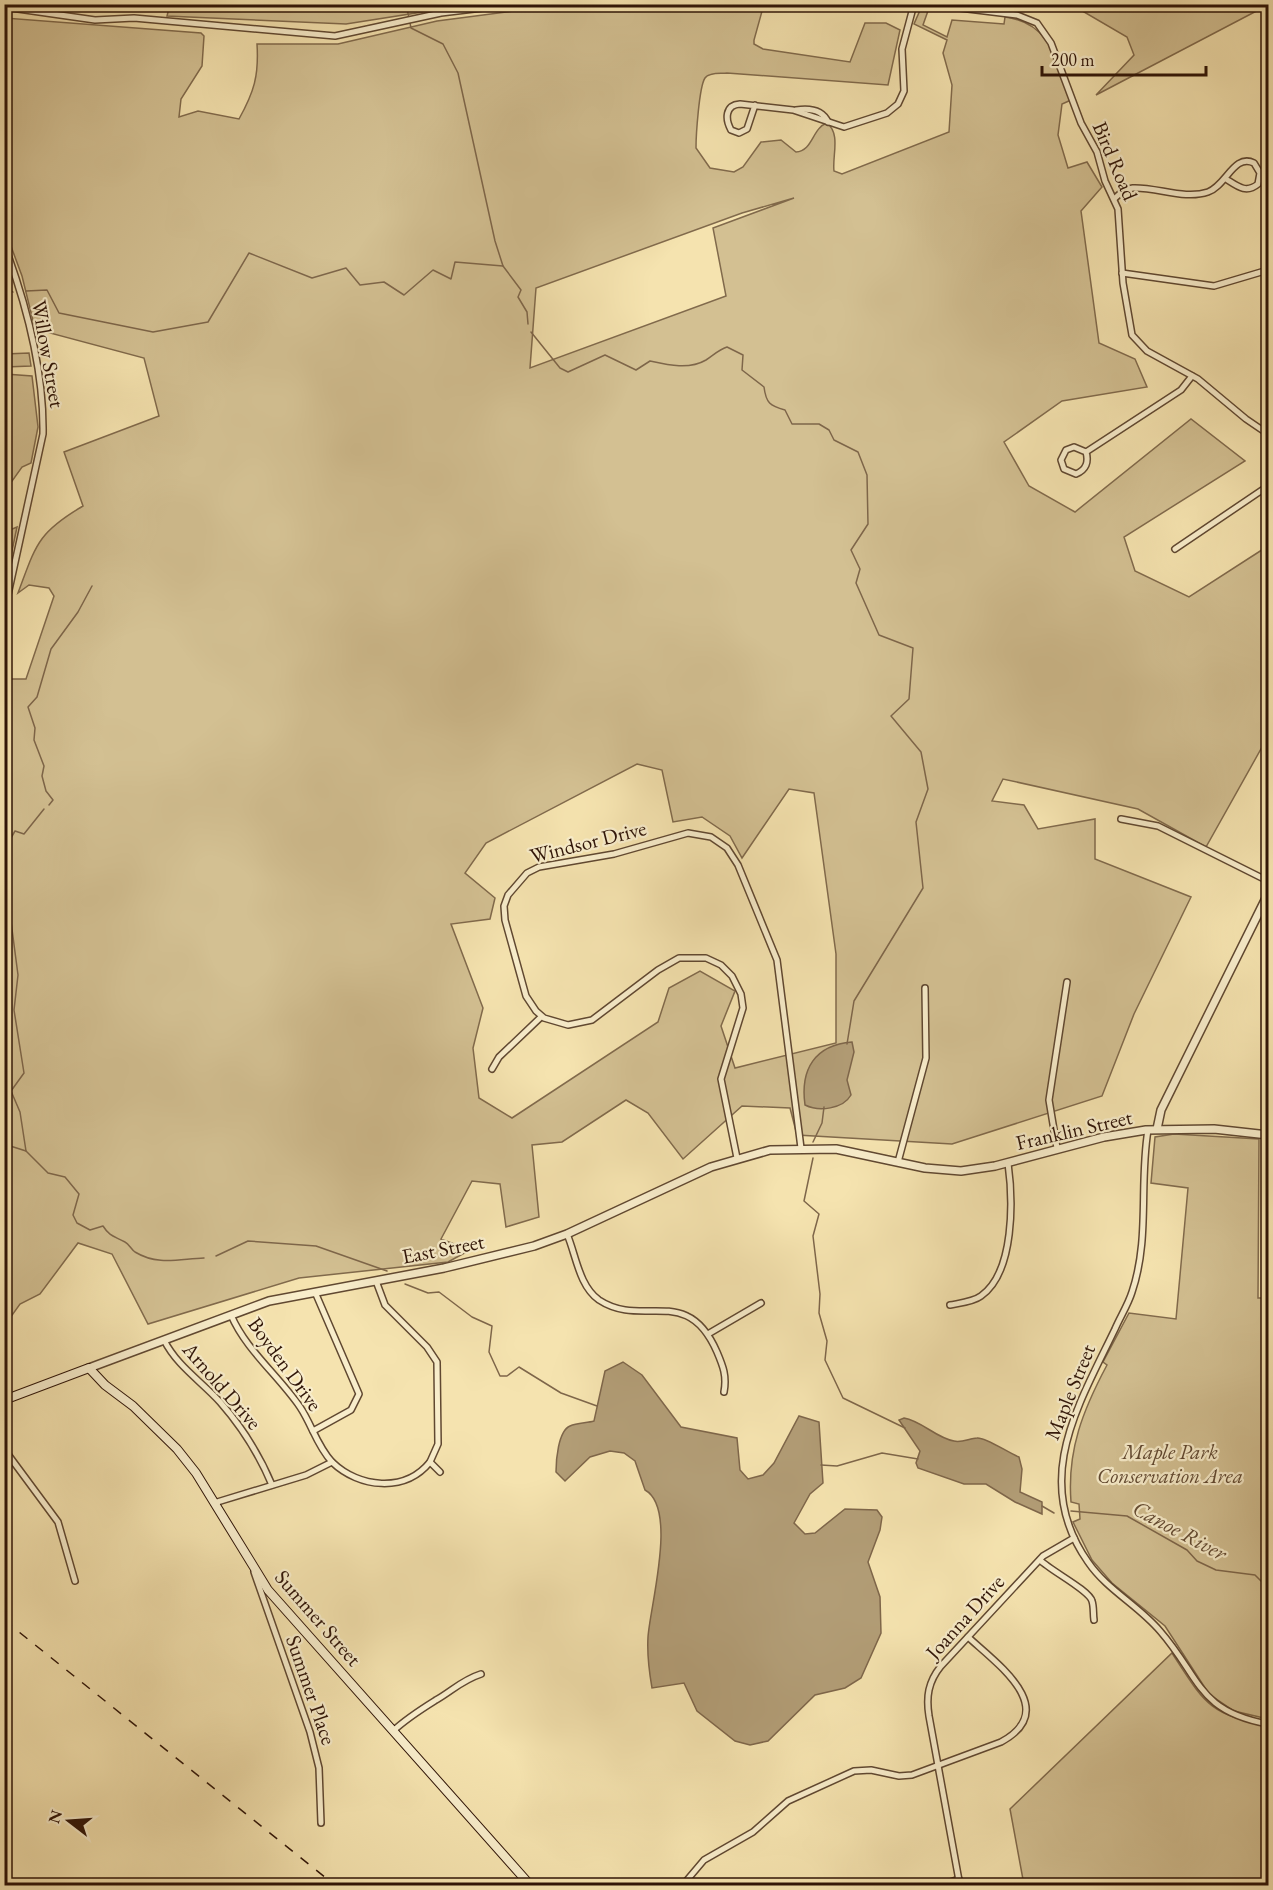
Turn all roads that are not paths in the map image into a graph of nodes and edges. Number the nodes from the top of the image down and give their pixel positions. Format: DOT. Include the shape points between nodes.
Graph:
graph roads {
  1 [pos="516,4"];
  2 [pos="914,4"];
  3 [pos="927,4"];
  4 [pos="4,7"];
  5 [pos="755,105"];
  6 [pos="1226,179"];
  7 [pos="1114,199"];
  8 [pos="4,244"];
  9 [pos="1269,270"];
  10 [pos="1122,273"];
  11 [pos="1192,376"];
  12 [pos="1269,434"];
  13 [pos="1086,452"];
  14 [pos="1269,486"];
  15 [pos="1174,549"];
  16 [pos="4,613"];
  17 [pos="1121,819"];
  18 [pos="1269,881"];
  19 [pos="1269,894"];
  20 [pos="1067,982"];
  21 [pos="925,988"];
  22 [pos="541,1017"];
  23 [pos="492,1069"];
  24 [pos="1157,1129"];
  25 [pos="1148,1130"];
  26 [pos="1269,1135"];
  27 [pos="801,1148"];
  28 [pos="1057,1148"];
  29 [pos="737,1158"];
  30 [pos="888,1159"];
  31 [pos="898,1162"];
  32 [pos="1008,1163"];
  33 [pos="567,1234"];
  34 [pos="376,1281"];
  35 [pos="315,1292"];
  36 [pos="761,1303"];
  37 [pos="950,1305"];
  38 [pos="231,1315"];
  39 [pos="708,1334"];
  40 [pos="164,1340"];
  41 [pos="89,1368"];
  42 [pos="724,1392"];
  43 [pos="4,1400"];
  44 [pos="313,1431"];
  45 [pos="4,1449"];
  46 [pos="333,1462"];
  47 [pos="430,1462"];
  48 [pos="440,1472"];
  49 [pos="272,1485"];
  50 [pos="214,1503"];
  51 [pos="1074,1538"];
  52 [pos="1040,1560"];
  53 [pos="254,1570"];
  54 [pos="75,1581"];
  55 [pos="1094,1620"];
  56 [pos="968,1637"];
  57 [pos="481,1674"];
  58 [pos="1269,1724"];
  59 [pos="393,1731"];
  60 [pos="938,1766"];
  61 [pos="321,1823"];
  62 [pos="960,1882"];
  63 [pos="531,1886"];
  64 [pos="682,1886"];
  65 [pos="939,1886"];
  1 -- 4 [label="street" via="335,36 134,18 94,20"];
  2 -- 5 [label="street" via="903,40 905,85 898,104 887,113 851,126 828,122 816,111"];
  3 -- 7 [label="street, Bird Road" via="1017,15 1042,28 1056,53"];
  5 -- 5 [label="street" via="730,106 727,116 731,130 739,133 747,129"];
  6 -- 6 [label="street" via="1248,189 1257,184 1260,173 1254,163 1244,161 1236,164"];
  6 -- 7 [label="street" via="1201,194 1137,187 1124,190"];
  7 -- 10 [label="street, Bird Road" via="1121,220"];
  8 -- 16 [label="street, Willow Street" via="15,273 38,372 43,434"];
  9 -- 10 [label="street" via="1214,286"];
  10 -- 11 [label="street, Bird Road" via="1130,328 1136,342"];
  11 -- 12 [label="street, Bird Road"];
  11 -- 13 [label="street" via="1181,390"];
  13 -- 13 [label="street" via="1074,447 1066,450 1061,460 1064,469 1076,474 1083,470 1088,462"];
  14 -- 15 [label="street"];
  17 -- 18 [label="street" via="1158,826"];
  19 -- 24 [label="street" via="1161,1110"];
  20 -- 28 [label="street" via="1049,1100"];
  21 -- 31 [label="street" via="925,1064"];
  22 -- 23 [label="street" via="499,1057"];
  22 -- 27 [label="street, Windsor Drive" via="526,996 505,920 508,895 521,878 539,867 614,854 682,834 694,832 711,837 733,856 775,952"];
  22 -- 29 [label="street" via="568,1025 592,1020 679,958 700,956 721,965 732,976 743,1001 721,1079"];
  24 -- 25 [label="street, Franklin Street"];
  24 -- 26 [label="street, Franklin Street" via="1215,1129"];
  25 -- 28 [label="street, Franklin Street"];
  25 -- 51 [label="street, Maple Street" via="1144,1226 1135,1284 1080,1402 1064,1448 1062,1492"];
  27 -- 29 [label="street, East Street"];
  27 -- 30 [label="street, East Street" via="836,1149"];
  28 -- 32 [label="street, Franklin Street"];
  29 -- 33 [label="street, East Street"];
  30 -- 31 [label="street, Franklin Street"];
  31 -- 32 [label="street, Franklin Street" via="951,1171"];
  32 -- 37 [label="street" via="1012,1203 998,1278 978,1298"];
  33 -- 34 [label="street, East Street" via="507,1254"];
  33 -- 39 [label="street" via="585,1284 599,1299 618,1308 687,1316"];
  34 -- 35 [label="street, East Street"];
  34 -- 47 [label="street" via="385,1305 428,1347 437,1362 438,1444"];
  35 -- 38 [label="street, East Street" via="269,1301"];
  35 -- 44 [label="street" via="359,1394 351,1410"];
  36 -- 39 [label="street"];
  38 -- 40 [label="street, East Street"];
  38 -- 44 [label="street, Boyden Drive" via="244,1339 289,1393"];
  39 -- 42 [label="street" via="726,1376"];
  40 -- 41 [label="street, East Street"];
  40 -- 49 [label="street, Arnold Drive" via="177,1362 241,1427"];
  41 -- 43 [label="main road, East Street"];
  41 -- 50 [label="main road, Summer Street" via="166,1436"];
  44 -- 46 [label="street, Boyden Drive"];
  45 -- 54 [label="street" via="58,1522"];
  46 -- 47 [label="street" via="370,1483 390,1484 399,1483"];
  46 -- 49 [label="street"];
  47 -- 48 [label="street"];
  49 -- 50 [label="street"];
  50 -- 53 [label="main road, Summer Street"];
  51 -- 52 [label="street, Joanna Drive"];
  51 -- 58 [label="street, Maple Street" via="1098,1575 1161,1632 1208,1698 1225,1711"];
  52 -- 55 [label="street" via="1054,1574 1086,1591 1092,1600"];
  52 -- 56 [label="street, Joanna Drive"];
  53 -- 59 [label="main road, Summer Street"];
  53 -- 61 [label="street, Summer Place" via="310,1732 319,1768"];
  56 -- 60 [label="street, Joanna Drive" via="936,1672 928,1690"];
  56 -- 60 [label="street" via="1014,1680 1025,1699 1024,1714 1017,1730 997,1744"];
  57 -- 59 [label="street" via="462,1681 411,1714"];
  59 -- 63 [label="main road, Summer Street"];
  60 -- 62 [label="street, Joanna Drive"];
  60 -- 64 [label="street" via="906,1776 854,1771 788,1801 747,1837 704,1860"];
  62 -- 65 [label="street"];
}
